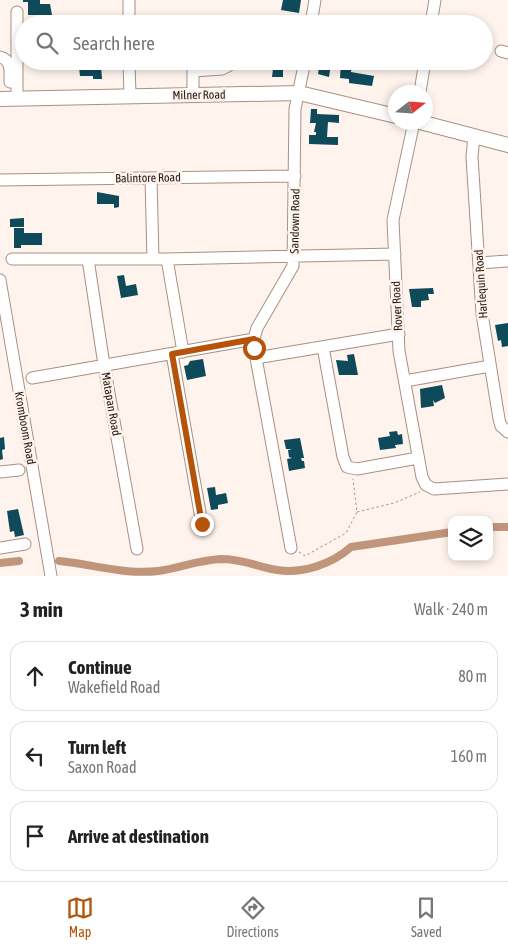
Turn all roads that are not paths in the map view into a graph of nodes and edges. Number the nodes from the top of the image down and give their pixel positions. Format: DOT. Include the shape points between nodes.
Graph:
graph roads {
  1 [pos="129,0"];
  2 [pos="315,0"];
  3 [pos="435,0"];
  4 [pos="18,12"];
  5 [pos="18,15"];
  6 [pos="129,15"];
  7 [pos="312,15"];
  8 [pos="432,15"];
  9 [pos="15,41"];
  10 [pos="0,57"];
  11 [pos="130,70"];
  12 [pos="193,70"];
  13 [pos="303,70"];
  14 [pos="424,70"];
  15 [pos="421,85"];
  16 [pos="299,93"];
  17 [pos="193,95"];
  18 [pos="130,96"];
  19 [pos="9,99"];
  20 [pos="388,114"];
  21 [pos="433,125"];
  22 [pos="412,130"];
  23 [pos="474,136"];
  24 [pos="508,145"];
  25 [pos="295,176"];
  26 [pos="151,178"];
  27 [pos="0,180"];
  28 [pos="395,254"];
  29 [pos="294,256"];
  30 [pos="12,259"];
  31 [pos="88,259"];
  32 [pos="153,259"];
  33 [pos="167,259"];
  34 [pos="508,261"];
  35 [pos="479,263"];
  36 [pos="0,280"];
  37 [pos="399,334"];
  38 [pos="5,339"];
  39 [pos="254,339"];
  40 [pos="323,347"];
  41 [pos="178,353"];
  42 [pos="256,358"];
  43 [pos="104,365"];
  44 [pos="490,366"];
  45 [pos="32,378"];
  46 [pos="405,382"];
  47 [pos="506,431"];
  48 [pos="418,458"];
  49 [pos="19,470"];
  50 [pos="0,472"];
  51 [pos="508,484"];
  52 [pos="202,524"];
  53 [pos="25,544"];
  54 [pos="0,548"];
  55 [pos="291,548"];
  56 [pos="137,549"];
  57 [pos="50,575"];
  1 -- 6 [label="street"];
  2 -- 7 [label="street"];
  3 -- 8 [label="street"];
  4 -- 5 [label="street"];
  9 -- 19 [label="street"];
  10 -- 19 [label="street" via="9,64"];
  11 -- 18 [label="street"];
  12 -- 17 [label="street"];
  13 -- 16 [label="street, Sandown Road"];
  14 -- 15 [label="street"];
  16 -- 17 [label="main road, Milner Road"];
  16 -- 20 [label="main road, Milner Road"];
  16 -- 25 [label="street, Sandown Road" via="295,109"];
  17 -- 18 [label="main road, Milner Road"];
  18 -- 19 [label="main road, Milner Road"];
  21 -- 23 [label="main road"];
  22 -- 28 [label="street, Rover Road" via="393,212"];
  23 -- 24 [label="main road"];
  23 -- 35 [label="street, Harlequin Road" via="472,150"];
  25 -- 26 [label="street, Balintore Road"];
  25 -- 29 [label="street, Sandown Road"];
  26 -- 27 [label="street, Balintore Road"];
  26 -- 32 [label="street"];
  28 -- 29 [label="street"];
  28 -- 37 [label="street, Rover Road"];
  29 -- 33 [label="street"];
  29 -- 39 [label="street, Sandown Road" via="292,269 263,315"];
  30 -- 31 [label="street"];
  31 -- 32 [label="street"];
  31 -- 43 [label="street, Matapan Road"];
  32 -- 33 [label="street"];
  33 -- 41 [label="street"];
  34 -- 35 [label="street"];
  35 -- 44 [label="street, Harlequin Road"];
  36 -- 38 [label="street, Kromboom Road"];
  37 -- 40 [label="street"];
  37 -- 46 [label="street, Rover Road"];
  38 -- 57 [label="street, Kromboom Road"];
  39 -- 41 [label="street"];
  39 -- 42 [label="street, Sandown Road"];
  40 -- 42 [label="street"];
  40 -- 48 [label="street" via="342,457 347,466 352,469"];
  41 -- 43 [label="street"];
  41 -- 52 [label="street"];
  42 -- 55 [label="street, Sandown Road"];
  43 -- 45 [label="street"];
  43 -- 56 [label="street, Matapan Road"];
  44 -- 46 [label="street"];
  44 -- 47 [label="street, Harlequin Road" via="499,419"];
  46 -- 48 [label="street, Rover Road"];
  48 -- 51 [label="street, Rover Road" via="422,477 429,488"];
  49 -- 50 [label="street"];
  53 -- 54 [label="street"];
}
